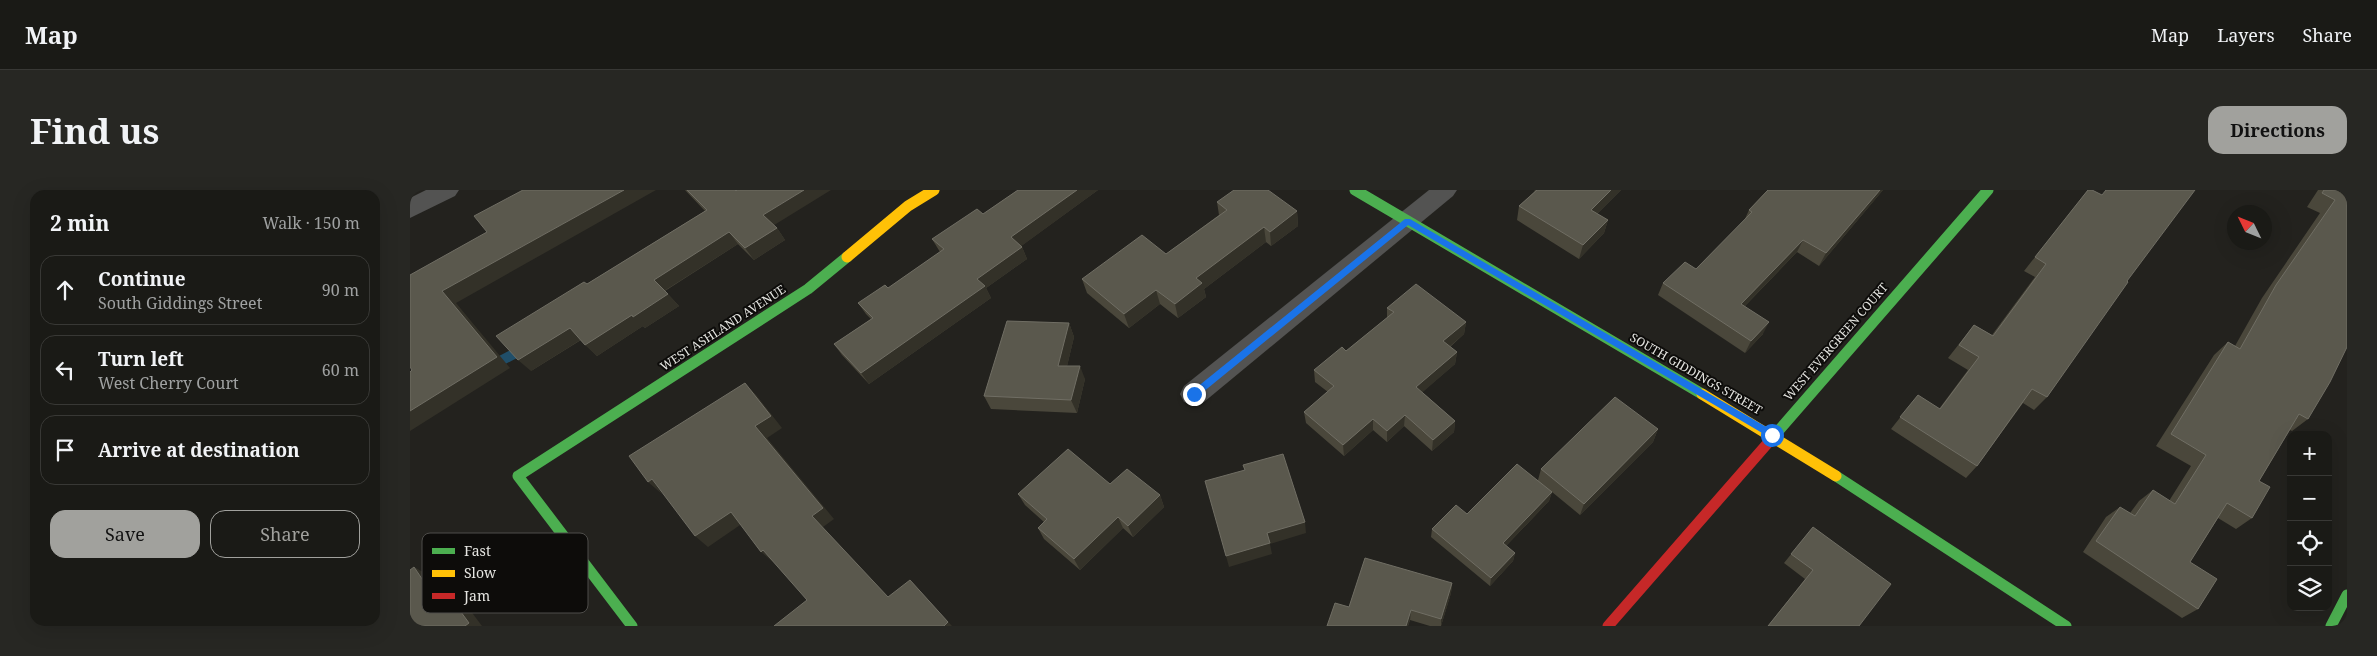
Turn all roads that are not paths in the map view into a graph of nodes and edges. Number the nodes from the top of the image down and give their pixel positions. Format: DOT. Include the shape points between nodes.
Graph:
graph roads {
  1 [pos="447,190"];
  2 [pos="934,190"];
  3 [pos="1355,190"];
  4 [pos="1445,190"];
  5 [pos="1988,190"];
  6 [pos="410,209"];
  7 [pos="1407,221"];
  8 [pos="1194,394"];
  9 [pos="1772,435"];
  10 [pos="561,533"];
  11 [pos="588,568"];
  12 [pos="2347,595"];
  13 [pos="632,626"];
  14 [pos="1608,626"];
  15 [pos="2066,626"];
  16 [pos="2331,626"];
  1 -- 6 [label="street"];
  2 -- 10 [label="street, WEST ASHLAND AVENUE" via="908,206 808,289 518,476"];
  3 -- 7 [label="street, SOUTH GIDDINGS STREET"];
  4 -- 7 [label="street"];
  5 -- 9 [label="street, WEST EVERGREEN COURT"];
  7 -- 8 [label="street"];
  7 -- 9 [label="street, SOUTH GIDDINGS STREET"];
  9 -- 14 [label="street, WEST EVERGREEN COURT"];
  9 -- 15 [label="street, SOUTH GIDDINGS STREET"];
  11 -- 13 [label="street, WEST ASHLAND AVENUE"];
  12 -- 16 [label="street"];
}
